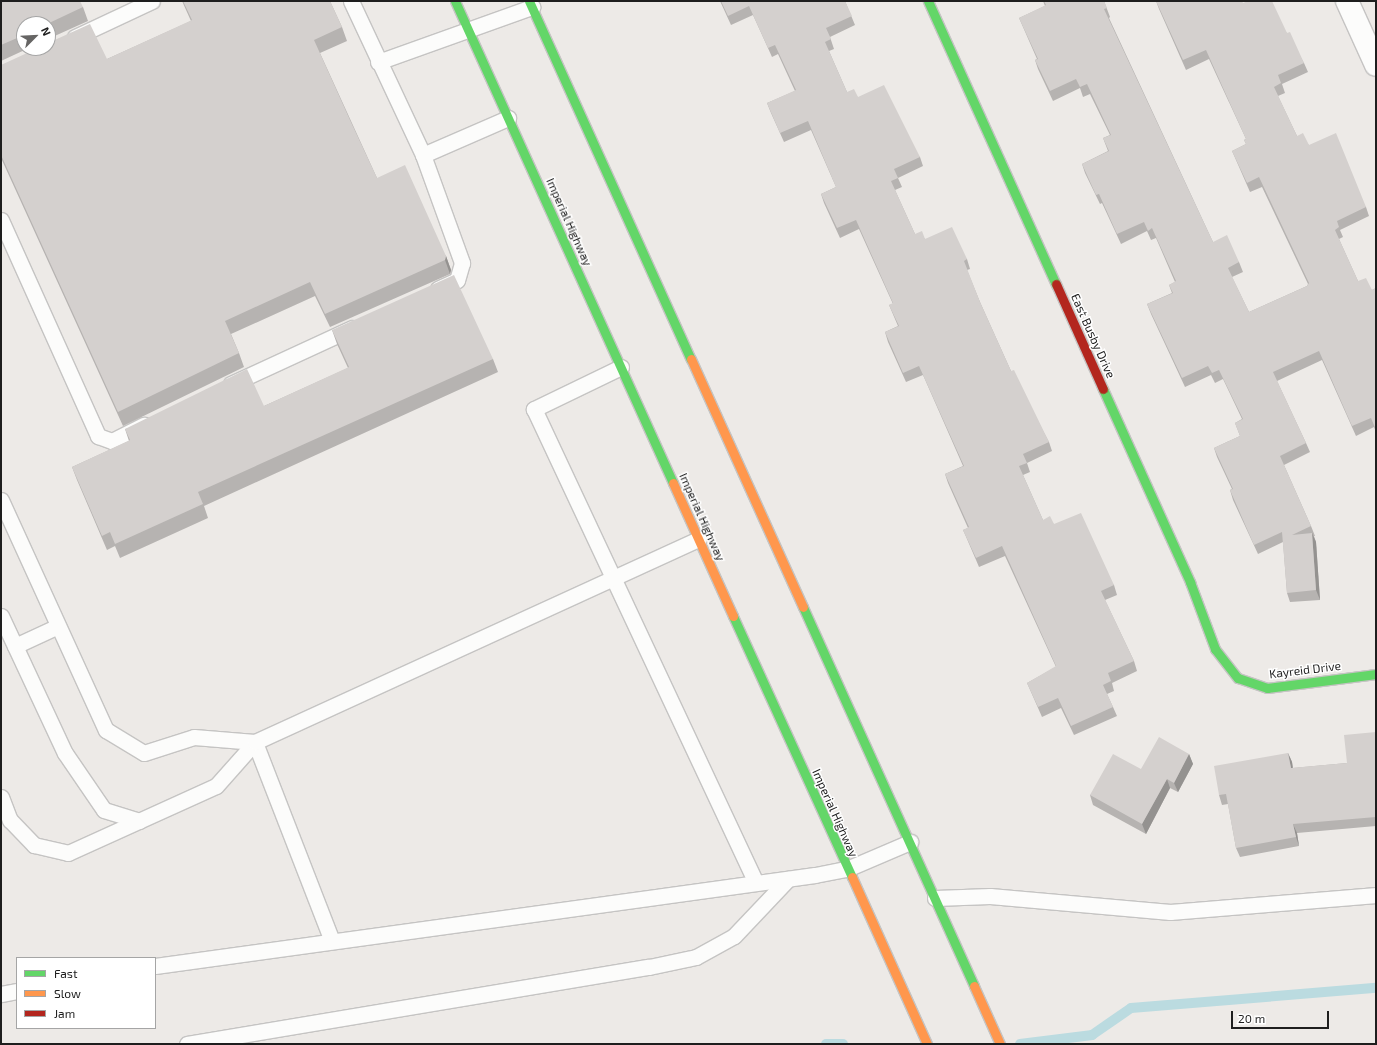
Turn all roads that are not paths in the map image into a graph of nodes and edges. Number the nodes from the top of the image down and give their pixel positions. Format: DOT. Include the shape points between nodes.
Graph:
graph roads {
  1 [pos="152,1"];
  2 [pos="351,1"];
  3 [pos="455,1"];
  4 [pos="928,1"];
  5 [pos="1347,1"];
  6 [pos="531,4"];
  7 [pos="468,30"];
  8 [pos="59,44"];
  9 [pos="378,62"];
  10 [pos="1376,65"];
  11 [pos="508,118"];
  12 [pos="423,155"];
  13 [pos="1,220"];
  14 [pos="422,296"];
  15 [pos="366,321"];
  16 [pos="621,367"];
  17 [pos="220,389"];
  18 [pos="155,420"];
  19 [pos="1,500"];
  20 [pos="699,539"];
  21 [pos="614,576"];
  22 [pos="1,616"];
  23 [pos="58,626"];
  24 [pos="15,646"];
  25 [pos="1376,674"];
  26 [pos="1238,678"];
  27 [pos="255,742"];
  28 [pos="1,797"];
  29 [pos="139,821"];
  30 [pos="910,842"];
  31 [pos="847,869"];
  32 [pos="788,879"];
  33 [pos="756,883"];
  34 [pos="1376,895"];
  35 [pos="935,898"];
  36 [pos="332,941"];
  37 [pos="156,966"];
  38 [pos="16,991"];
  39 [pos="1,994"];
  40 [pos="187,1044"];
  41 [pos="927,1044"];
  42 [pos="1000,1044"];
  1 -- 8 [label="lane"];
  2 -- 9 [label="lane"];
  3 -- 7 [label="main road, Imperial Highway"];
  4 -- 26 [label="main road, East Busby Drive" via="1190,582 1215,649"];
  5 -- 10 [label="street"];
  6 -- 7 [label="lane"];
  6 -- 30 [label="main road"];
  7 -- 9 [label="lane"];
  7 -- 11 [label="main road, Imperial Highway"];
  9 -- 12 [label="lane"];
  11 -- 12 [label="lane"];
  11 -- 16 [label="main road, Imperial Highway"];
  12 -- 14 [label="lane" via="462,263 457,280"];
  13 -- 18 [label="lane" via="98,436 112,440"];
  15 -- 17 [label="lane"];
  16 -- 20 [label="main road, Imperial Highway"];
  16 -- 21 [label="lane" via="534,410"];
  19 -- 23 [label="lane"];
  20 -- 21 [label="lane"];
  20 -- 31 [label="main road, Imperial Highway"];
  21 -- 27 [label="lane"];
  21 -- 33 [label="lane"];
  22 -- 24 [label="lane"];
  23 -- 24 [label="lane"];
  23 -- 27 [label="lane" via="106,730 144,753 194,737"];
  24 -- 29 [label="lane" via="65,752 104,810"];
  25 -- 26 [label="main road, Kayreid Drive" via="1267,688"];
  27 -- 29 [label="lane" via="216,786"];
  27 -- 36 [label="lane"];
  28 -- 29 [label="lane" via="10,820 34,845 68,853"];
  30 -- 31 [label="lane"];
  30 -- 35 [label="main road"];
  31 -- 32 [label="lane"];
  31 -- 41 [label="main road, Imperial Highway"];
  32 -- 33 [label="lane"];
  32 -- 40 [label="lane" via="734,936 696,957"];
  33 -- 36 [label="lane"];
  34 -- 35 [label="lane" via="1170,912 990,896"];
  35 -- 42 [label="main road"];
  36 -- 37 [label="lane"];
  38 -- 39 [label="lane"];
}
